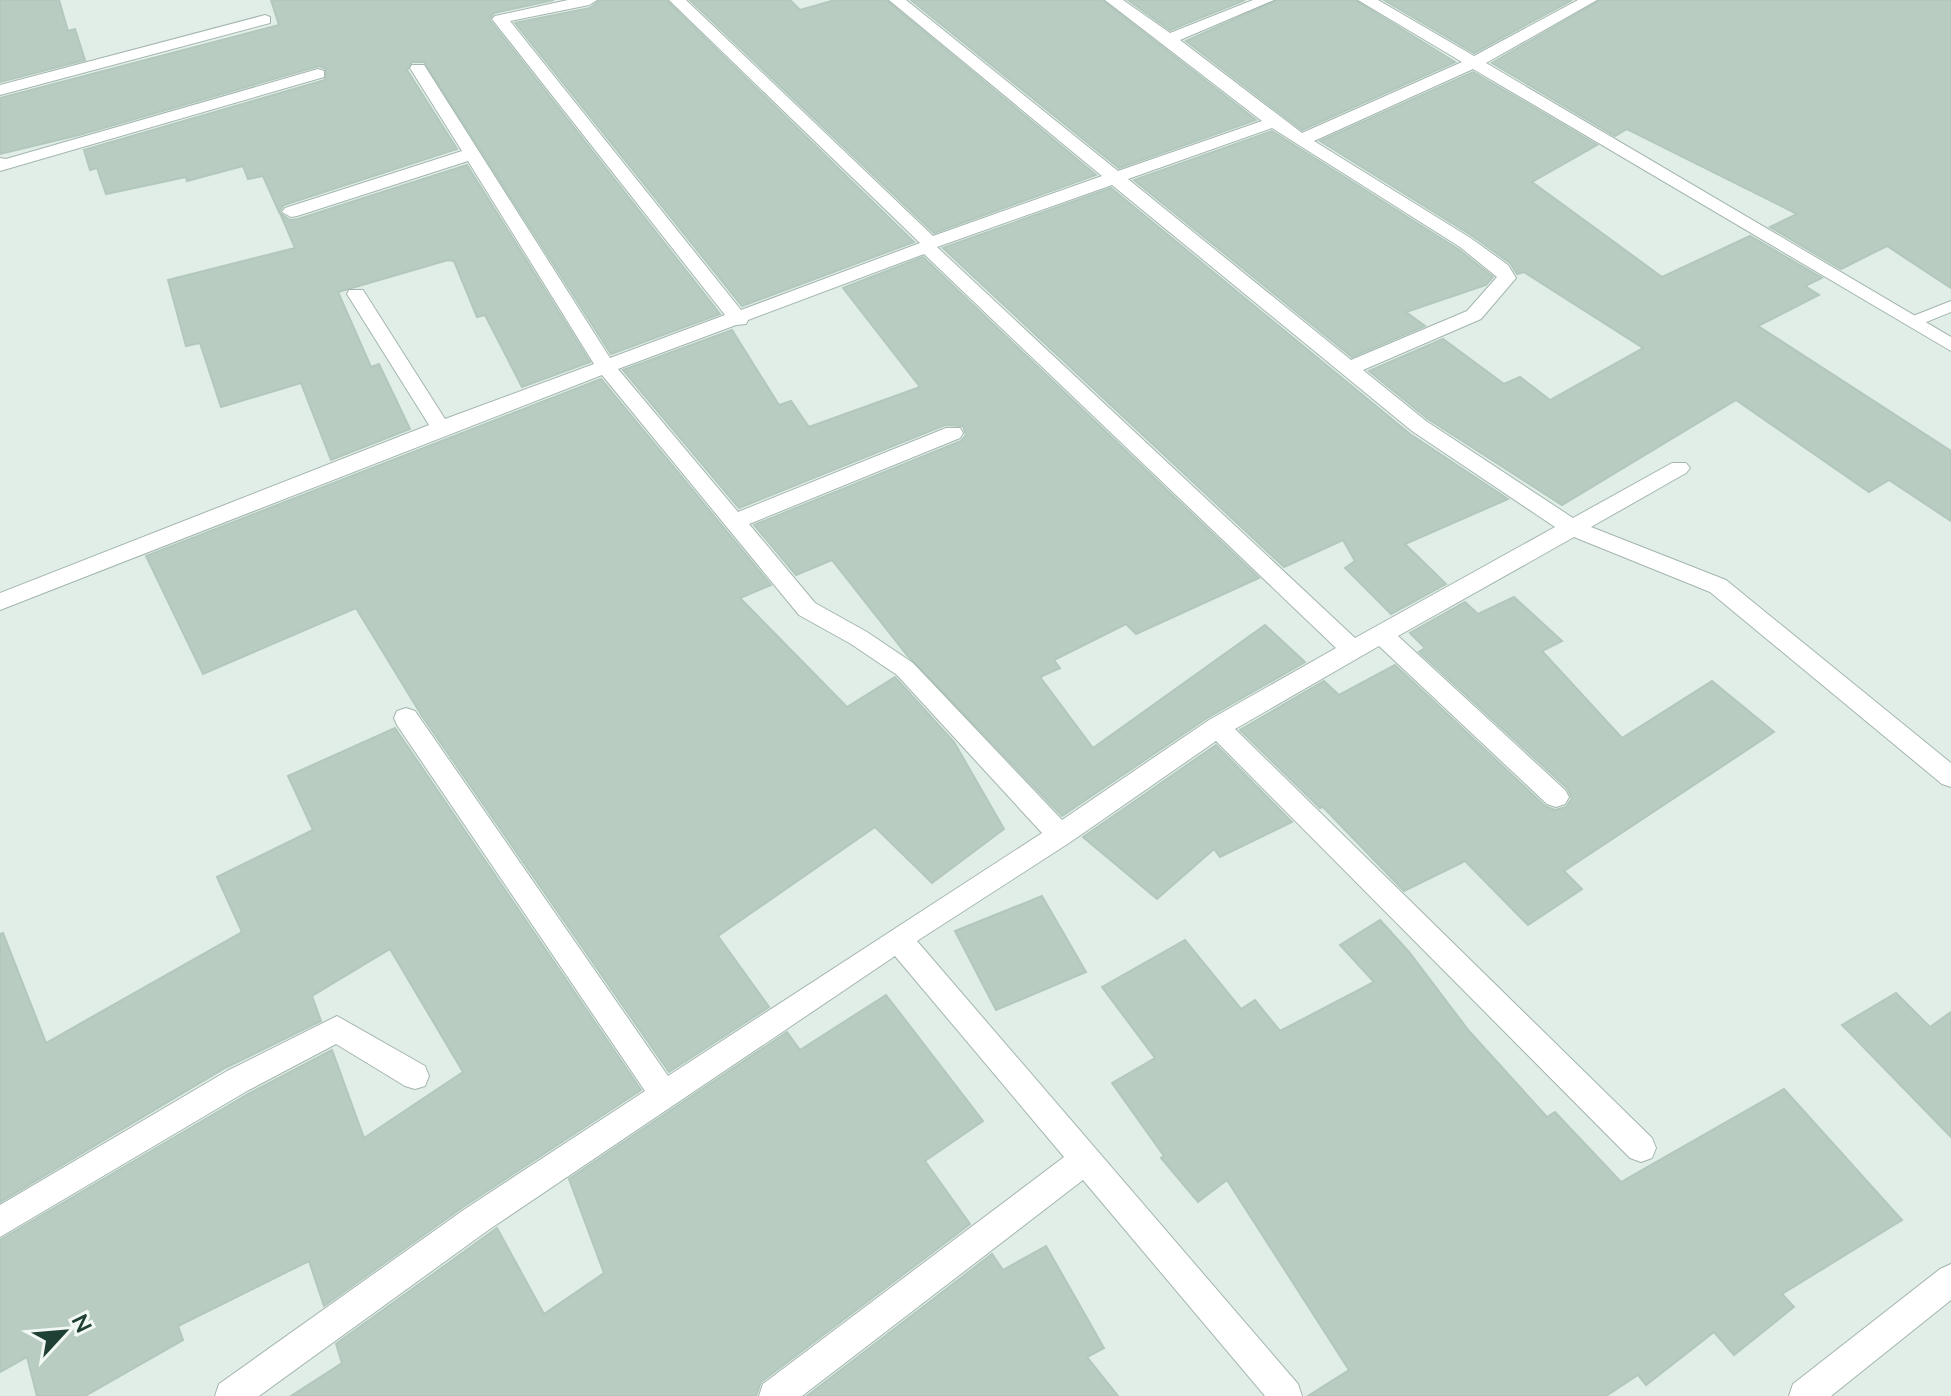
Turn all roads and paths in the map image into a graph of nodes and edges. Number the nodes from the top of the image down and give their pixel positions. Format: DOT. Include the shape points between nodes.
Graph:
graph roads {
  1 [pos="589,0"];
  2 [pos="677,0"];
  3 [pos="897,0"];
  4 [pos="1113,0"];
  5 [pos="1266,0"];
  6 [pos="1366,0"];
  7 [pos="1589,0"];
  8 [pos="265,20"];
  9 [pos="1169,39"];
  10 [pos="1474,63"];
  11 [pos="418,68"];
  12 [pos="318,74"];
  13 [pos="0,90"];
  14 [pos="1274,122"];
  15 [pos="1301,140"];
  16 [pos="474,153"];
  17 [pos="0,163"];
  18 [pos="1113,178"];
  19 [pos="291,212"];
  20 [pos="928,245"];
  21 [pos="356,294"];
  22 [pos="1951,306"];
  23 [pos="739,320"];
  24 [pos="1914,322"];
  25 [pos="1951,345"];
  26 [pos="606,367"];
  27 [pos="1350,368"];
  28 [pos="441,428"];
  29 [pos="953,433"];
  30 [pos="1679,468"];
  31 [pos="734,522"];
  32 [pos="1571,527"];
  33 [pos="0,602"];
  34 [pos="1381,634"];
  35 [pos="1353,650"];
  36 [pos="406,718"];
  37 [pos="1218,727"];
  38 [pos="1951,777"];
  39 [pos="1556,797"];
  40 [pos="1060,835"];
  41 [pos="898,939"];
  42 [pos="415,1076"];
  43 [pos="664,1094"];
  44 [pos="1641,1148"];
  45 [pos="1086,1159"];
  46 [pos="0,1222"];
  47 [pos="1951,1280"];
  48 [pos="231,1396"];
  49 [pos="775,1396"];
  50 [pos="1286,1396"];
  51 [pos="1805,1396"];
  1 -- 23 [label="street" via="500,19"];
  2 -- 20 [label="street"];
  3 -- 18 [label="street"];
  4 -- 9 [label="street"];
  5 -- 9 [label="street"];
  6 -- 10 [label="street"];
  7 -- 10 [label="street"];
  8 -- 13 [label="street"];
  9 -- 14 [label="street"];
  10 -- 15 [label="street"];
  10 -- 24 [label="street"];
  11 -- 16 [label="street"];
  12 -- 17 [label="street"];
  14 -- 15 [label="street"];
  14 -- 18 [label="street"];
  15 -- 27 [label="street" via="1466,243 1507,278 1474,315"];
  16 -- 19 [label="street"];
  16 -- 26 [label="street"];
  18 -- 20 [label="street"];
  18 -- 27 [label="street"];
  20 -- 23 [label="street"];
  20 -- 35 [label="street"];
  21 -- 28 [label="street"];
  22 -- 24 [label="lane"];
  23 -- 26 [label="street"];
  24 -- 25 [label="street"];
  26 -- 28 [label="street"];
  26 -- 31 [label="street"];
  27 -- 32 [label="street" via="1419,426"];
  28 -- 33 [label="street"];
  29 -- 31 [label="street"];
  30 -- 32 [label="street"];
  31 -- 40 [label="street" via="807,609 905,669"];
  32 -- 34 [label="street"];
  32 -- 38 [label="street" via="1718,586"];
  34 -- 35 [label="street"];
  34 -- 39 [label="street"];
  35 -- 37 [label="street"];
  36 -- 43 [label="street"];
  37 -- 40 [label="street"];
  37 -- 44 [label="street"];
  40 -- 41 [label="street"];
  41 -- 43 [label="street"];
  41 -- 45 [label="street"];
  42 -- 46 [label="street" via="337,1029 237,1081"];
  43 -- 48 [label="street" via="476,1220"];
  45 -- 49 [label="street"];
  45 -- 50 [label="street"];
  47 -- 51 [label="street"];
}
